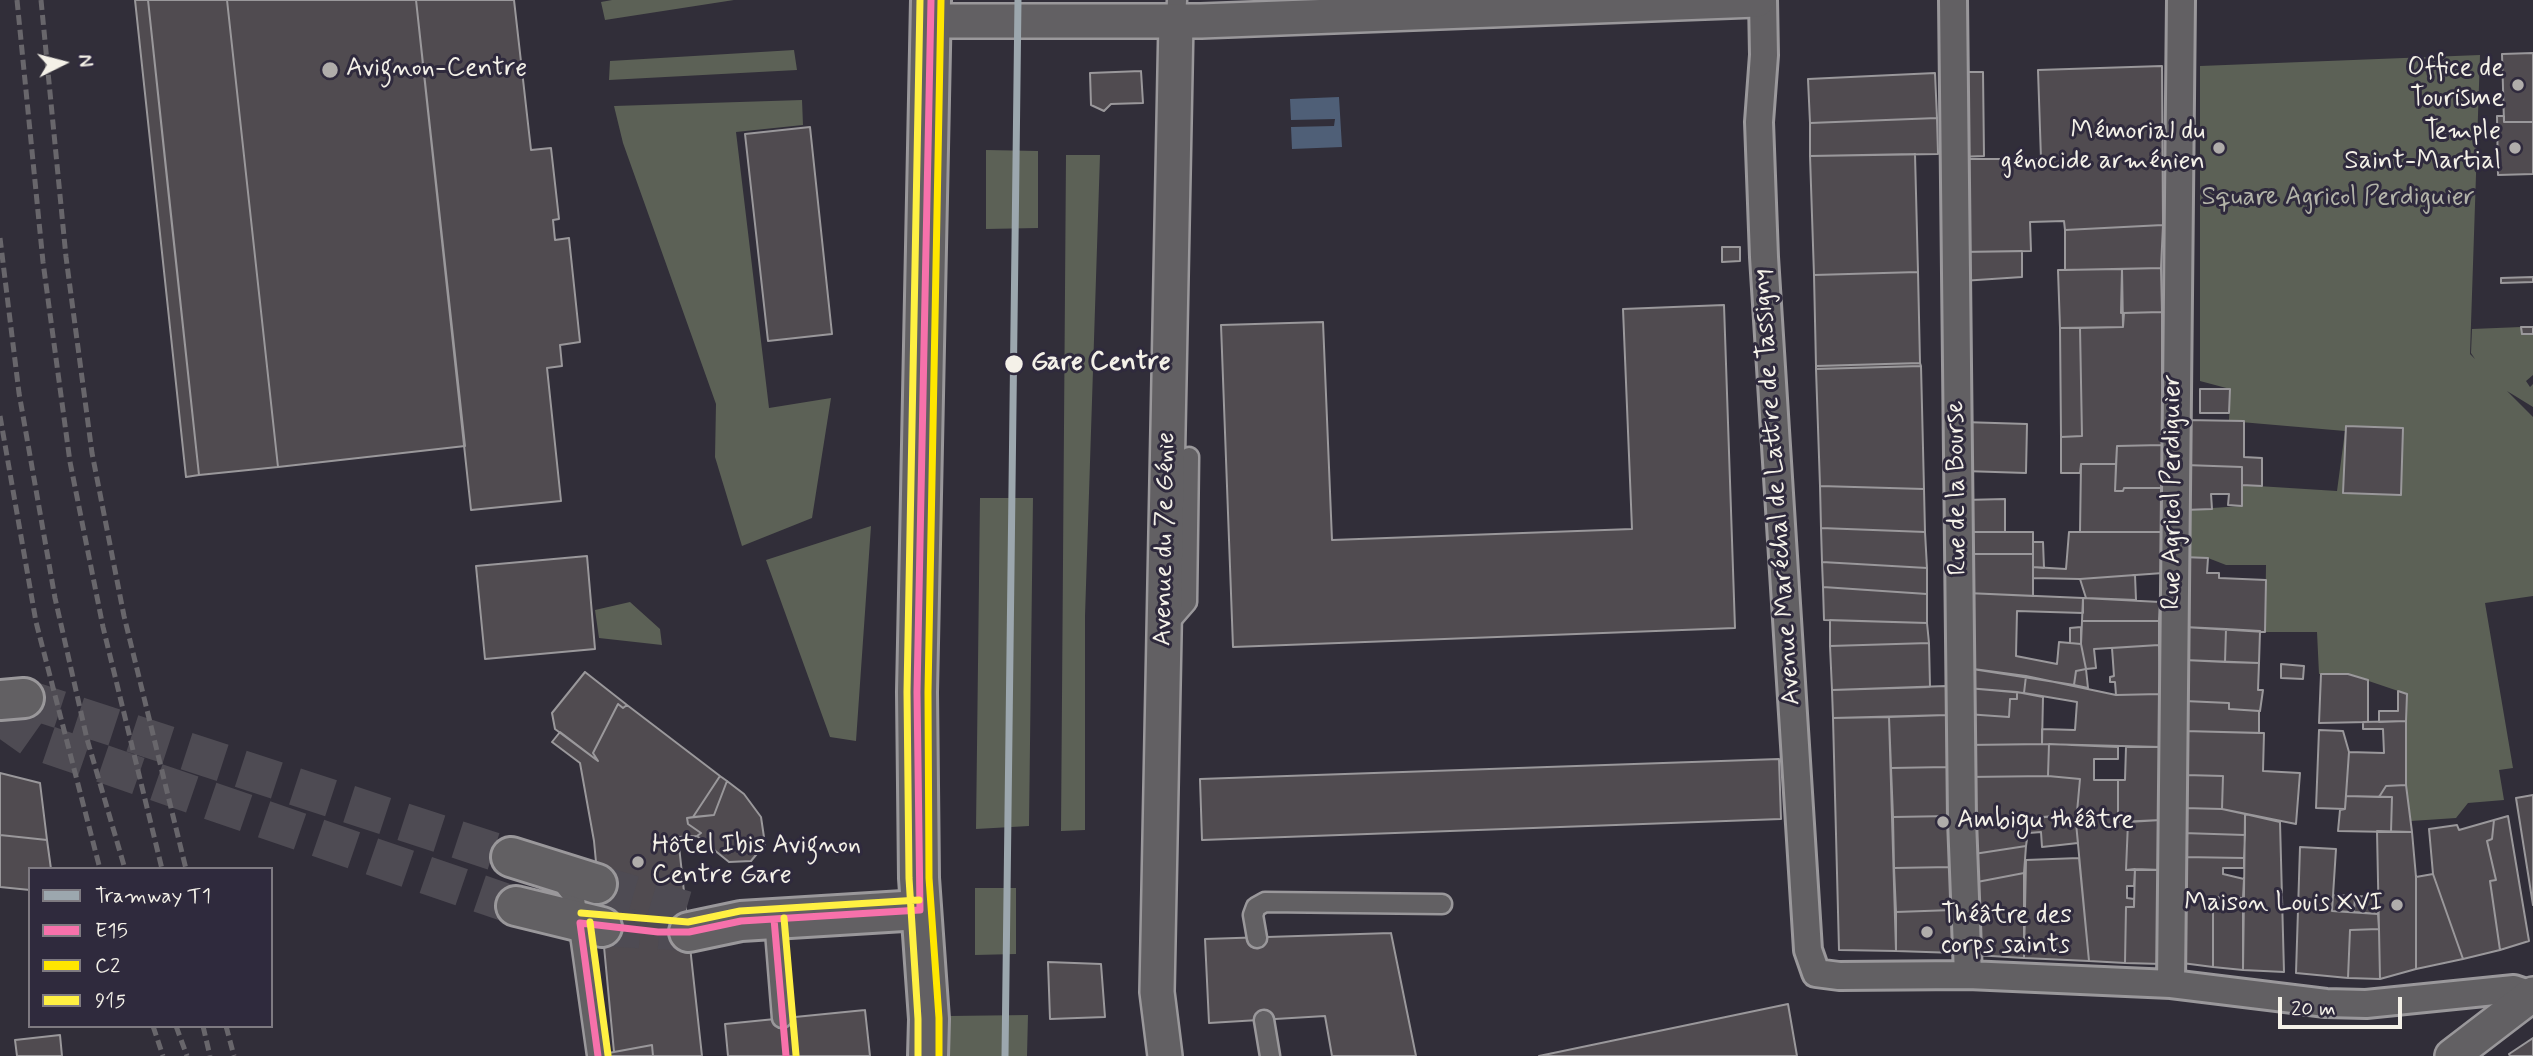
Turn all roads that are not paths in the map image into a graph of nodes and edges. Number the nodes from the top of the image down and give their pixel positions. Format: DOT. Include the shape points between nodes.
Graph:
graph roads {
  1 [pos="1757,0"];
  2 [pos="1763,0"];
  3 [pos="1953,0"];
  4 [pos="2181,0"];
  5 [pos="931,11"];
  6 [pos="1177,11"];
  7 [pos="1189,457"];
  8 [pos="1164,628"];
  9 [pos="511,857"];
  10 [pos="552,870"];
  11 [pos="597,884"];
  12 [pos="1442,904"];
  13 [pos="516,906"];
  14 [pos="920,910"];
  15 [pos="758,920"];
  16 [pos="687,921"];
  17 [pos="591,925"];
  18 [pos="1257,938"];
  19 [pos="1968,975"];
  20 [pos="2171,984"];
  21 [pos="2532,995"];
  22 [pos="782,1018"];
  23 [pos="1264,1020"];
  24 [pos="597,1055"];
  25 [pos="928,1056"];
  26 [pos="1165,1056"];
  27 [pos="1270,1056"];
  28 [pos="2452,1056"];
  1 -- 6 [label="street"];
  2 -- 19 [label="street, Avenue Maréchal de Lattre de Tassigny" via="1759,122 1764,257 1808,950 1816,973"];
  3 -- 19 [label="street, Rue de la Bourse" via="1962,820"];
  4 -- 20 [label="street, Rue Agricol Perdiguier"];
  5 -- 6 [label="street"];
  5 -- 14 [label="main road" via="917,692"];
  6 -- 8 [label="street, Avenue du 7e Génie"];
  7 -- 8 [label="lane" via="1187,602"];
  8 -- 26 [label="street, Avenue du 7e Génie" via="1157,992"];
  9 -- 10 [label="main road"];
  10 -- 11 [label="main road"];
  10 -- 17 [label="lane"];
  12 -- 18 [label="lane" via="1265,902 1256,906 1253,915"];
  13 -- 17 [label="main road"];
  14 -- 15 [label="main road"];
  14 -- 25 [label="main road"];
  15 -- 16 [label="main road"];
  15 -- 22 [label="lane"];
  17 -- 24 [label="lane"];
  19 -- 20 [label="street"];
  20 -- 21 [label="street" via="2366,1004 2514,989"];
  21 -- 28 [label="street"];
  23 -- 27 [label="lane"];
}
